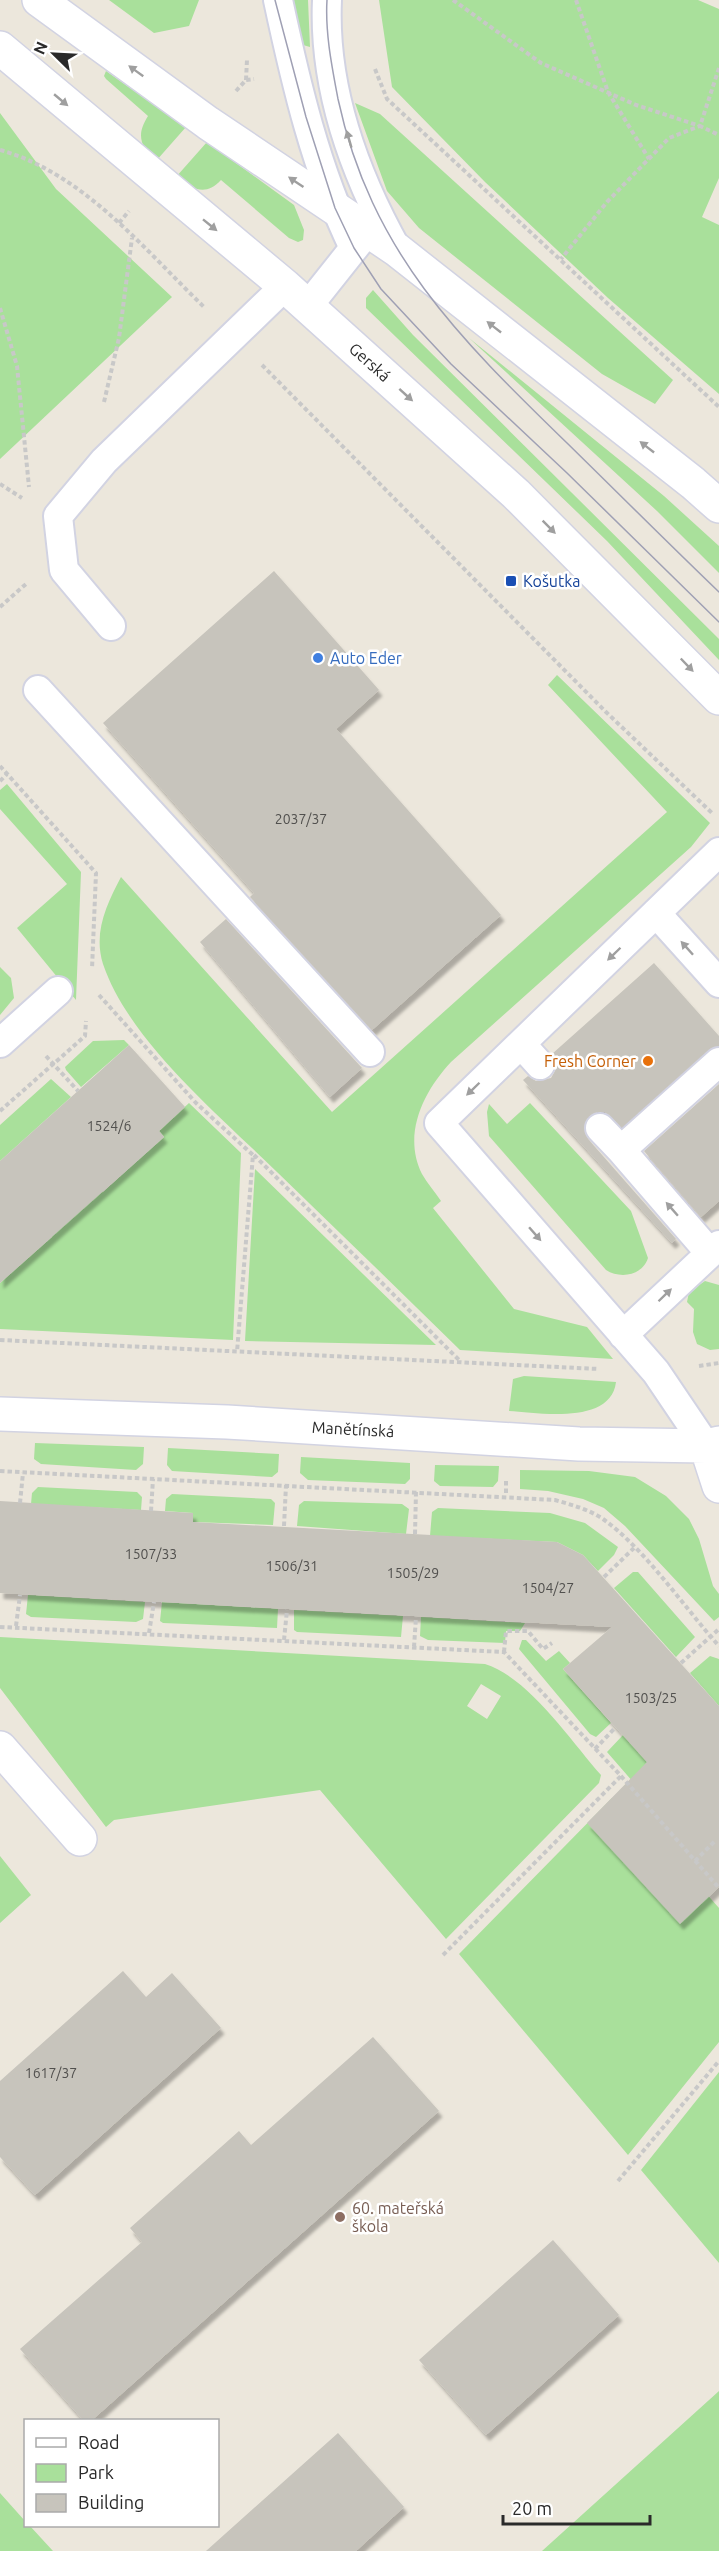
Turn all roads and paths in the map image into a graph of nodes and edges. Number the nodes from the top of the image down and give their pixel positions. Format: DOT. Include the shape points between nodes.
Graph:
graph roads {
  1 [pos="39,0"];
  2 [pos="278,0"];
  3 [pos="327,0"];
  4 [pos="453,0"];
  5 [pos="576,0"];
  6 [pos="0,48"];
  7 [pos="373,65"];
  8 [pos="719,68"];
  9 [pos="264,78"];
  10 [pos="608,92"];
  11 [pos="232,95"];
  12 [pos="700,126"];
  13 [pos="719,135"];
  14 [pos="0,150"];
  15 [pos="649,159"];
  16 [pos="335,208"];
  17 [pos="367,232"];
  18 [pos="132,238"];
  19 [pos="561,259"];
  20 [pos="296,296"];
  21 [pos="0,308"];
  22 [pos="232,334"];
  23 [pos="102,407"];
  24 [pos="719,407"];
  25 [pos="0,484"];
  26 [pos="29,492"];
  27 [pos="30,503"];
  28 [pos="719,506"];
  29 [pos="111,626"];
  30 [pos="38,690"];
  31 [pos="719,698"];
  32 [pos="0,766"];
  33 [pos="7,774"];
  34 [pos="0,781"];
  35 [pos="719,819"];
  36 [pos="719,852"];
  37 [pos="656,913"];
  38 [pos="91,974"];
  39 [pos="719,983"];
  40 [pos="58,991"];
  41 [pos="98,993"];
  42 [pos="87,1016"];
  43 [pos="0,1043"];
  44 [pos="521,1044"];
  45 [pos="370,1052"];
  46 [pos="719,1062"];
  47 [pos="540,1065"];
  48 [pos="65,1076"];
  49 [pos="78,1091"];
  50 [pos="0,1111"];
  51 [pos="600,1128"];
  52 [pos="621,1150"];
  53 [pos="253,1155"];
  54 [pos="715,1249"];
  55 [pos="623,1335"];
  56 [pos="0,1340"];
  57 [pos="237,1352"];
  58 [pos="461,1362"];
  59 [pos="719,1363"];
  60 [pos="656,1372"];
  61 [pos="0,1414"];
  62 [pos="712,1444"];
  63 [pos="0,1471"];
  64 [pos="23,1473"];
  65 [pos="153,1479"];
  66 [pos="286,1485"];
  67 [pos="719,1485"];
  68 [pos="416,1491"];
  69 [pos="20,1503"];
  70 [pos="151,1510"];
  71 [pos="284,1526"];
  72 [pos="415,1534"];
  73 [pos="634,1548"];
  74 [pos="604,1577"];
  75 [pos="20,1595"];
  76 [pos="154,1602"];
  77 [pos="286,1610"];
  78 [pos="416,1617"];
  79 [pos="16,1626"];
  80 [pos="0,1627"];
  81 [pos="719,1629"];
  82 [pos="149,1634"];
  83 [pos="710,1637"];
  84 [pos="284,1640"];
  85 [pos="552,1643"];
  86 [pos="719,1646"];
  87 [pos="414,1647"];
  88 [pos="504,1652"];
  89 [pos="681,1663"];
  90 [pos="615,1728"];
  91 [pos="0,1748"];
  92 [pos="595,1749"];
  93 [pos="621,1776"];
  94 [pos="80,1839"];
  95 [pos="716,1840"];
  96 [pos="695,1861"];
  97 [pos="719,1888"];
  98 [pos="443,1955"];
  99 [pos="719,2061"];
  100 [pos="618,2181"];
  16 -- 1 [label="street, one-way" via="208,123"];
  2 -- 16 [label="lane" via="306,117"];
  17 -- 3 [label="lane, one-way" via="356,163 332,70"];
  4 -- 10 [label="path" via="541,63"];
  5 -- 10 [label="path"];
  6 -- 20 [label="street, Gerská, one-way"];
  7 -- 19 [label="path" via="387,99"];
  8 -- 12 [label="path"];
  9 -- 11 [label="path" via="246,80"];
  10 -- 12 [label="path"];
  10 -- 15 [label="path"];
  12 -- 13 [label="path"];
  12 -- 15 [label="path" via="669,138"];
  14 -- 18 [label="path" via="70,183"];
  15 -- 19 [label="path" via="607,202"];
  16 -- 17 [label="street"];
  17 -- 20 [label="lane"];
  28 -- 17 [label="street, one-way" via="397,250"];
  18 -- 22 [label="path"];
  18 -- 23 [label="path" via="117,349"];
  19 -- 24 [label="path"];
  20 -- 22 [label="lane"];
  20 -- 31 [label="street, Gerská, one-way" via="516,494"];
  21 -- 26 [label="path" via="17,366"];
  22 -- 29 [label="lane" via="104,461 58,516 64,570"];
  22 -- 35 [label="path" via="606,712"];
  25 -- 27 [label="path"];
  30 -- 45 [label="lane"];
  32 -- 33 [label="path"];
  33 -- 34 [label="path"];
  33 -- 38 [label="path" via="96,873"];
  36 -- 37 [label="lane"];
  39 -- 37 [label="lane, one-way"];
  37 -- 44 [label="lane, one-way"];
  40 -- 43 [label="lane"];
  41 -- 53 [label="path" via="196,1103"];
  42 -- 50 [label="path" via="84,1036"];
  44 -- 47 [label="lane"];
  44 -- 55 [label="lane, one-way" via="439,1123"];
  46 -- 52 [label="lane"];
  48 -- 49 [label="path"];
  51 -- 52 [label="lane"];
  54 -- 52 [label="lane, one-way"];
  53 -- 57 [label="path"];
  53 -- 58 [label="path"];
  55 -- 54 [label="lane, one-way"];
  55 -- 60 [label="lane"];
  56 -- 57 [label="path"];
  57 -- 58 [label="path"];
  58 -- 60 [label="path"];
  59 -- 60 [label="path"];
  60 -- 62 [label="lane"];
  61 -- 62 [label="street, Manětínská" via="226,1422 579,1444"];
  62 -- 67 [label="street"];
  63 -- 64 [label="path"];
  64 -- 65 [label="path"];
  64 -- 69 [label="path"];
  65 -- 66 [label="path"];
  65 -- 70 [label="path"];
  66 -- 68 [label="path"];
  66 -- 71 [label="path"];
  68 -- 72 [label="path"];
  68 -- 73 [label="path" via="555,1500 603,1519"];
  73 -- 74 [label="path"];
  73 -- 83 [label="path"];
  75 -- 79 [label="path"];
  76 -- 82 [label="path"];
  77 -- 84 [label="path"];
  78 -- 87 [label="path"];
  79 -- 80 [label="path"];
  79 -- 82 [label="path"];
  81 -- 83 [label="path"];
  82 -- 84 [label="path"];
  83 -- 86 [label="path"];
  83 -- 89 [label="path"];
  84 -- 87 [label="path"];
  85 -- 88 [label="path" via="543,1649 528,1631 507,1632"];
  87 -- 88 [label="path"];
  88 -- 92 [label="path"];
  90 -- 92 [label="path"];
  91 -- 94 [label="street"];
  92 -- 93 [label="path"];
  93 -- 96 [label="path"];
  93 -- 98 [label="path"];
  95 -- 96 [label="path"];
  96 -- 97 [label="path"];
  99 -- 100 [label="path"];
}
